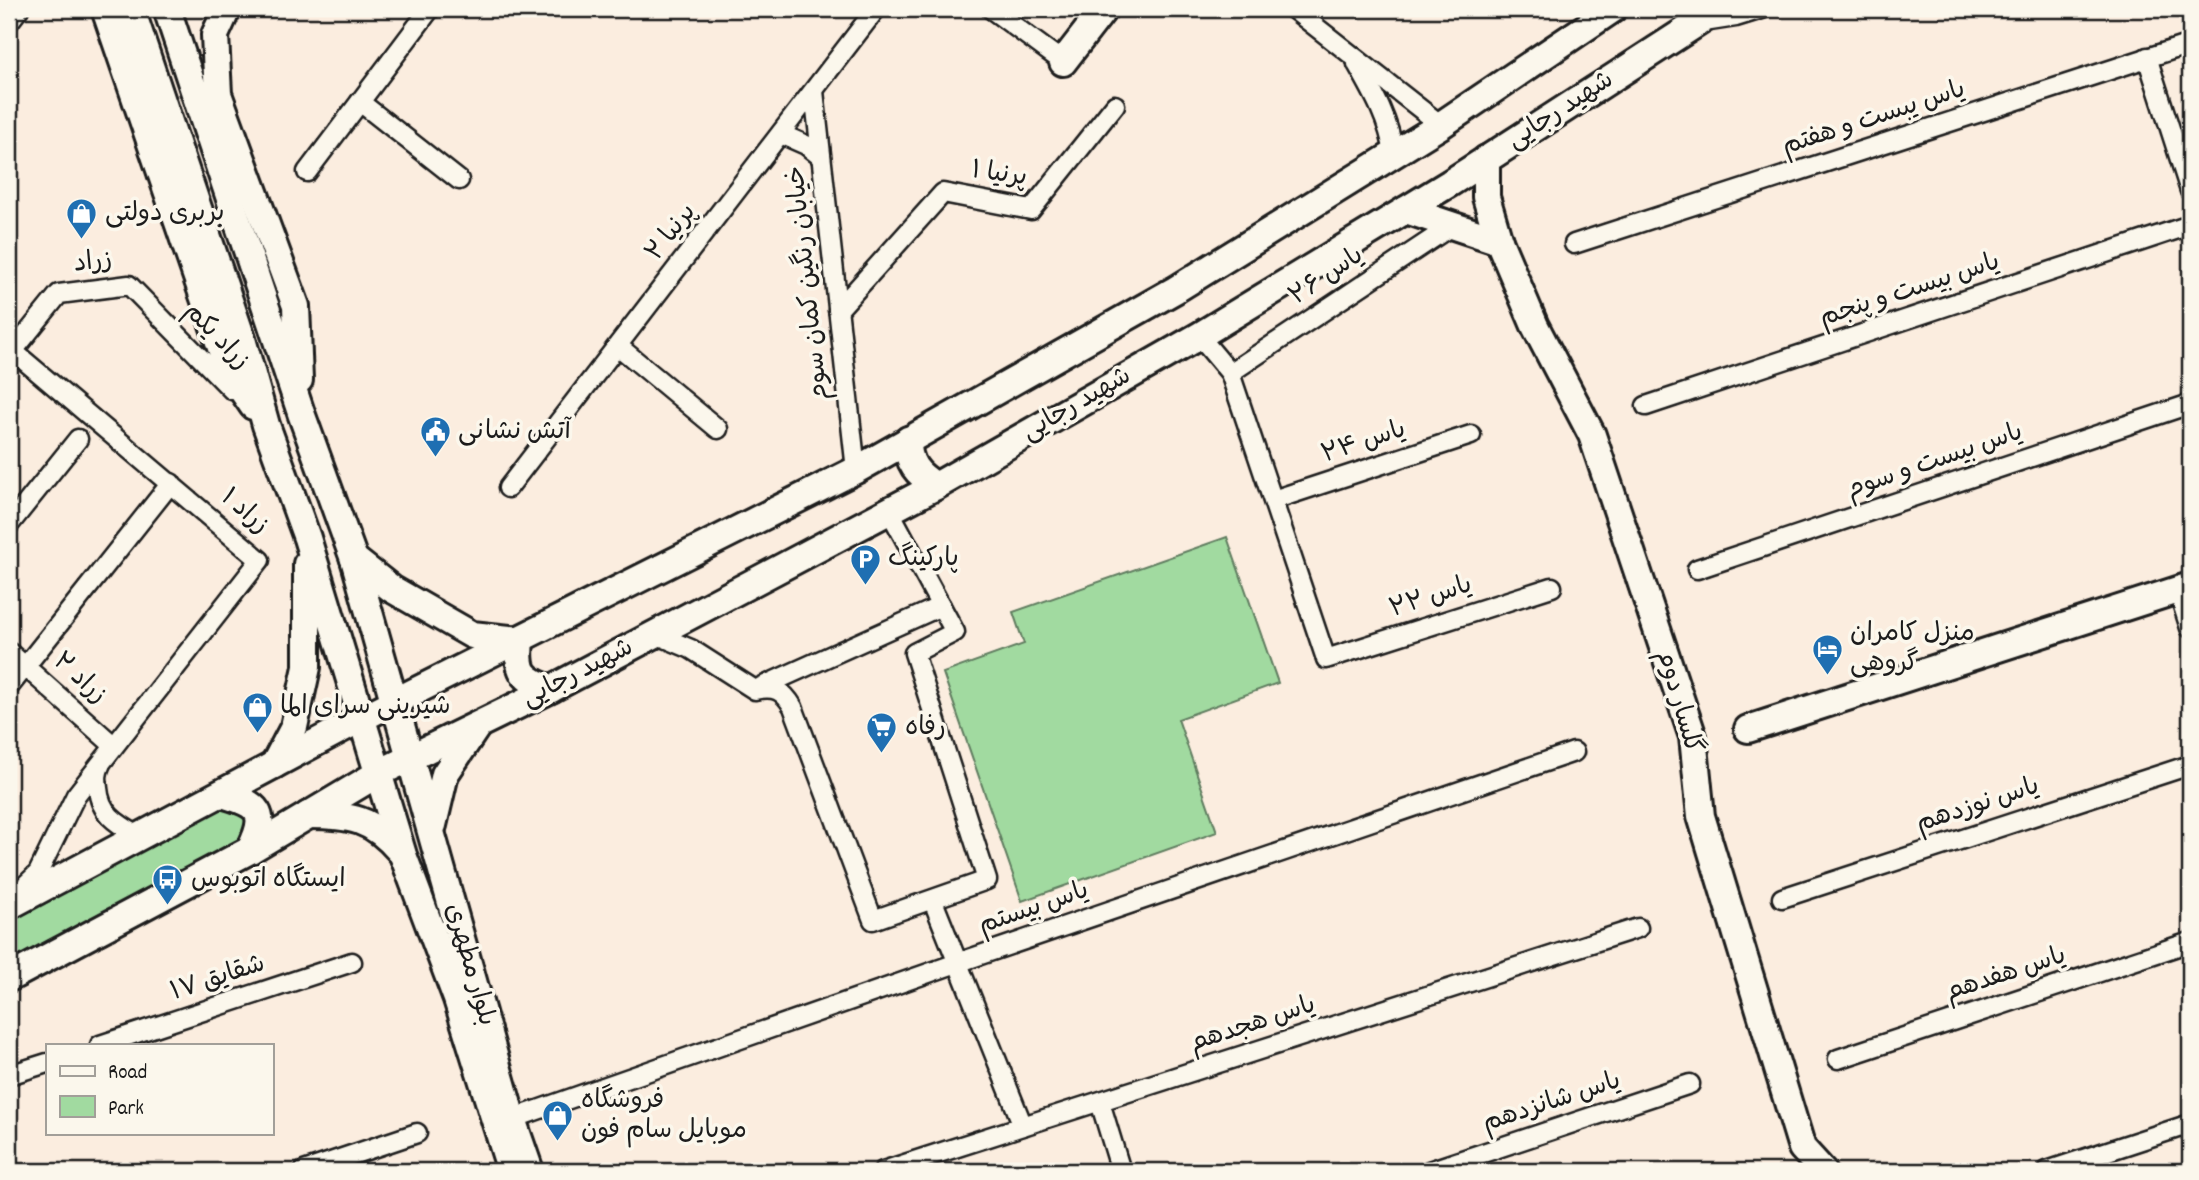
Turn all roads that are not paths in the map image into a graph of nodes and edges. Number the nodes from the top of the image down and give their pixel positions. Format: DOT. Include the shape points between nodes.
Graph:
graph roads {
  1 [pos="19,9"];
  2 [pos="105,9"];
  3 [pos="131,9"];
  4 [pos="167,9"];
  5 [pos="227,9"];
  6 [pos="430,9"];
  7 [pos="876,9"];
  8 [pos="991,9"];
  9 [pos="1104,9"];
  10 [pos="1293,9"];
  11 [pos="1613,9"];
  12 [pos="1762,9"];
  13 [pos="1708,16"];
  14 [pos="9,22"];
  15 [pos="2190,44"];
  16 [pos="1352,55"];
  17 [pos="2147,57"];
  18 [pos="1063,62"];
  19 [pos="814,90"];
  20 [pos="360,102"];
  21 [pos="1115,105"];
  22 [pos="1441,125"];
  23 [pos="780,134"];
  24 [pos="1394,154"];
  25 [pos="821,157"];
  26 [pos="1486,159"];
  27 [pos="307,172"];
  28 [pos="459,180"];
  29 [pos="2190,191"];
  30 [pos="1406,210"];
  31 [pos="1453,225"];
  32 [pos="2190,225"];
  33 [pos="1499,241"];
  34 [pos="1574,244"];
  35 [pos="129,285"];
  36 [pos="838,310"];
  37 [pos="1199,336"];
  38 [pos="618,346"];
  39 [pos="11,354"];
  40 [pos="1230,373"];
  41 [pos="2190,404"];
  42 [pos="1646,406"];
  43 [pos="301,413"];
  44 [pos="265,425"];
  45 [pos="718,429"];
  46 [pos="1471,435"];
  47 [pos="78,439"];
  48 [pos="908,440"];
  49 [pos="856,470"];
  50 [pos="170,483"];
  51 [pos="936,486"];
  52 [pos="508,488"];
  53 [pos="1273,500"];
  54 [pos="889,510"];
  55 [pos="9,525"];
  56 [pos="307,538"];
  57 [pos="354,559"];
  58 [pos="1697,569"];
  59 [pos="1552,587"];
  60 [pos="2184,588"];
  61 [pos="941,606"];
  62 [pos="2190,628"];
  63 [pos="655,634"];
  64 [pos="520,640"];
  65 [pos="9,652"];
  66 [pos="26,666"];
  67 [pos="9,687"];
  68 [pos="551,689"];
  69 [pos="755,690"];
  70 [pos="393,703"];
  71 [pos="362,718"];
  72 [pos="480,722"];
  73 [pos="1748,729"];
  74 [pos="113,745"];
  75 [pos="1574,752"];
  76 [pos="410,757"];
  77 [pos="274,765"];
  78 [pos="2190,765"];
  79 [pos="379,773"];
  80 [pos="221,794"];
  81 [pos="306,815"];
  82 [pos="432,834"];
  83 [pos="140,836"];
  84 [pos="250,850"];
  85 [pos="403,855"];
  86 [pos="1782,898"];
  87 [pos="9,901"];
  88 [pos="933,901"];
  89 [pos="9,906"];
  90 [pos="1639,928"];
  91 [pos="2190,942"];
  92 [pos="352,962"];
  93 [pos="957,963"];
  94 [pos="9,978"];
  95 [pos="103,1044"];
  96 [pos="1838,1059"];
  97 [pos="46,1063"];
  98 [pos="9,1075"];
  99 [pos="1690,1084"];
  100 [pos="1100,1101"];
  101 [pos="512,1119"];
  102 [pos="2190,1124"];
  103 [pos="1023,1126"];
  104 [pos="416,1133"];
  105 [pos="303,1171"];
  106 [pos="511,1171"];
  107 [pos="530,1171"];
  108 [pos="883,1171"];
  109 [pos="1121,1171"];
  110 [pos="1429,1171"];
  111 [pos="1823,1171"];
  112 [pos="2047,1171"];
  1 -- 14 [label="street"];
  2 -- 44 [label="street" via="229,371"];
  3 -- 44 [label="street" via="242,339"];
  4 -- 43 [label="street, بلوار مطهری"];
  5 -- 43 [label="street" via="215,35 218,94 296,306"];
  6 -- 20 [label="street"];
  7 -- 19 [label="street, پرنیا ۲"];
  8 -- 18 [label="street"];
  9 -- 18 [label="street"];
  10 -- 16 [label="street"];
  11 -- 22 [label="street, شهید رجایی"];
  12 -- 13 [label="street" via="1736,17"];
  13 -- 26 [label="street, شهید رجایی"];
  15 -- 17 [label="street, یاس یبست و هفتم"];
  16 -- 22 [label="street"];
  16 -- 24 [label="street" via="1382,108"];
  17 -- 29 [label="street"];
  17 -- 34 [label="street, یاس یبست و هفتم"];
  19 -- 23 [label="street, پرنیا ۲"];
  19 -- 25 [label="street, خیابان رنگین کمان سوم"];
  20 -- 27 [label="street"];
  20 -- 28 [label="street"];
  21 -- 36 [label="street, پرنیا ۱" via="1031,210 943,192"];
  22 -- 24 [label="street, شهید رجایی"];
  23 -- 25 [label="street"];
  23 -- 38 [label="street, پرنیا ۲"];
  24 -- 48 [label="street, شهید رجایی" via="1175,290"];
  25 -- 36 [label="street, خیابان رنگین کمان سوم"];
  26 -- 30 [label="street, شهید رجایی"];
  26 -- 33 [label="street, گلسار دوم" via="1486,197"];
  30 -- 31 [label="street"];
  30 -- 37 [label="street, شهید رجایی"];
  31 -- 33 [label="street"];
  31 -- 40 [label="street, یاس ۲۶"];
  32 -- 42 [label="street, یاس بیست و پنجم"];
  33 -- 111 [label="street, گلسار دوم" via="1535,326 1592,435 1693,737 1701,816 1802,1148"];
  35 -- 39 [label="street, زراد" via="59,294"];
  35 -- 44 [label="street, زراد یکم"];
  36 -- 49 [label="street, خیابان رنگین کمان سوم"];
  37 -- 40 [label="street"];
  37 -- 51 [label="street, شهید رجایی"];
  38 -- 45 [label="street"];
  38 -- 52 [label="street, پرنیا ۲"];
  39 -- 50 [label="street, زراد ۱"];
  40 -- 53 [label="street"];
  41 -- 58 [label="street, یاس بیست و سوم"];
  43 -- 57 [label="street, بلوار مطهری"];
  44 -- 56 [label="street, بلوار مطهری"];
  46 -- 53 [label="street, یاس ۲۴"];
  47 -- 55 [label="street"];
  48 -- 49 [label="street, شهید رجایی"];
  48 -- 51 [label="street" via="912,467"];
  49 -- 64 [label="street, شهید رجایی"];
  50 -- 66 [label="street"];
  50 -- 74 [label="street, زراد ۱" via="260,560"];
  51 -- 54 [label="street, شهید رجایی"];
  53 -- 59 [label="street, یاس ۲۲" via="1326,659"];
  54 -- 61 [label="street"];
  54 -- 63 [label="street, شهید رجایی"];
  56 -- 71 [label="street, بلوار مطهری"];
  56 -- 77 [label="street" via="307,667 294,727"];
  57 -- 64 [label="street" via="392,589 472,635"];
  57 -- 70 [label="street, بلوار مطهری"];
  60 -- 62 [label="street"];
  60 -- 73 [label="street"];
  61 -- 69 [label="street"];
  61 -- 88 [label="street" via="955,632 914,653 987,880"];
  63 -- 68 [label="street, شهید رجایی"];
  63 -- 69 [label="street" via="691,649"];
  64 -- 68 [label="street" via="521,671 531,682"];
  64 -- 70 [label="street, شهید رجایی"];
  65 -- 66 [label="street, زراد ۲"];
  66 -- 67 [label="street"];
  66 -- 74 [label="street, زراد ۲"];
  68 -- 72 [label="street, شهید رجایی"];
  69 -- 88 [label="street" via="769,687 784,692 793,707 873,920"];
  70 -- 71 [label="street, شهید رجایی"];
  70 -- 76 [label="street, بلوار مطهری"];
  71 -- 77 [label="street"];
  71 -- 79 [label="street, بلوار مطهری"];
  72 -- 76 [label="street, شهید رجایی"];
  72 -- 82 [label="street" via="446,774"];
  74 -- 83 [label="street" via="97,772 98,794 104,813"];
  74 -- 87 [label="street" via="76,795 38,873"];
  75 -- 93 [label="street, یاس بیستم"];
  76 -- 79 [label="street, شهید رجایی"];
  76 -- 82 [label="street, بلوار مطهری"];
  77 -- 80 [label="street"];
  78 -- 86 [label="street, یاس نوزدهم"];
  79 -- 81 [label="street"];
  79 -- 85 [label="street, بلوار مطهری"];
  80 -- 83 [label="street"];
  80 -- 84 [label="street" via="247,801 258,811 261,829"];
  81 -- 84 [label="street"];
  81 -- 85 [label="street" via="362,820 386,834"];
  82 -- 101 [label="street, بلوار مطهری"];
  83 -- 89 [label="street"];
  84 -- 94 [label="street"];
  85 -- 106 [label="street, بلوار مطهری" via="457,999"];
  88 -- 93 [label="street"];
  90 -- 100 [label="street, یاس هجدهم"];
  91 -- 96 [label="street, یاس هفدهم"];
  92 -- 95 [label="street, شقایق ۱۷"];
  93 -- 101 [label="street, یاس بیستم"];
  93 -- 103 [label="street"];
  97 -- 98 [label="street"];
  99 -- 110 [label="street, یاس شانزدهم"];
  100 -- 103 [label="street, یاس هجدهم"];
  100 -- 109 [label="street"];
  101 -- 107 [label="street, بلوار مطهری"];
  102 -- 112 [label="street"];
  103 -- 108 [label="street, یاس هجدهم"];
  104 -- 105 [label="street"];
}
